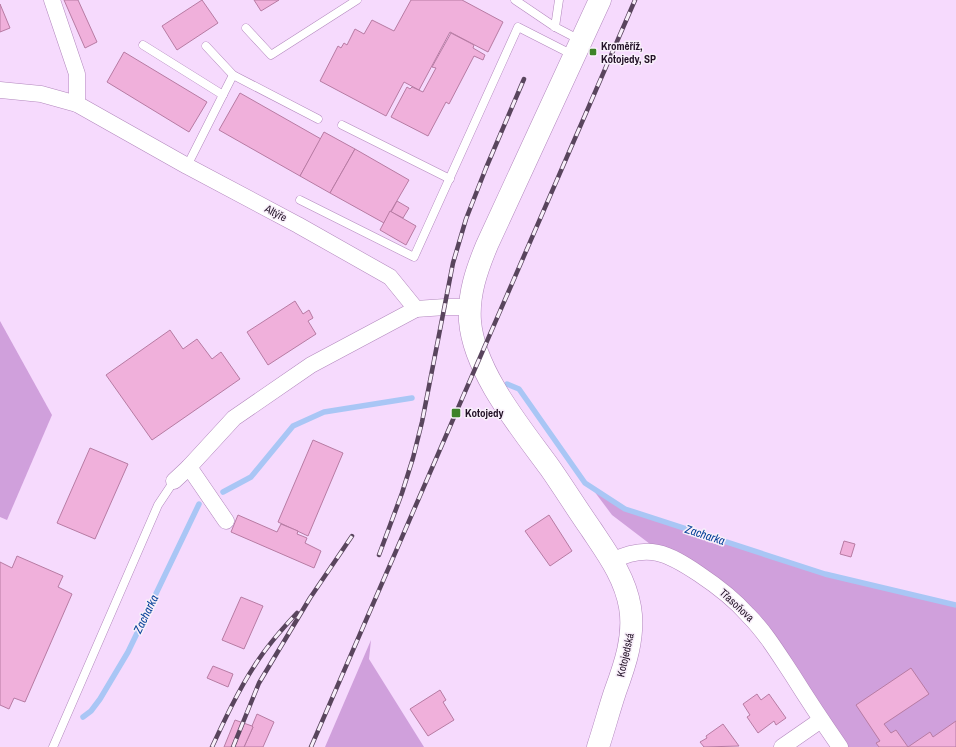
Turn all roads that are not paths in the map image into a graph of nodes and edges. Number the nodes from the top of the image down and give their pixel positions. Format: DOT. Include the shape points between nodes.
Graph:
graph roads {
  1 [pos="52,0"];
  2 [pos="357,0"];
  3 [pos="515,0"];
  4 [pos="559,0"];
  5 [pos="600,0"];
  6 [pos="555,27"];
  7 [pos="246,28"];
  8 [pos="143,45"];
  9 [pos="206,46"];
  10 [pos="578,48"];
  11 [pos="233,75"];
  12 [pos="0,90"];
  13 [pos="222,95"];
  14 [pos="78,104"];
  15 [pos="318,118"];
  16 [pos="342,125"];
  17 [pos="187,166"];
  18 [pos="450,179"];
  19 [pos="300,200"];
  20 [pos="470,307"];
  21 [pos="416,309"];
  22 [pos="189,467"];
  23 [pos="174,481"];
  24 [pos="226,521"];
  25 [pos="612,561"];
  26 [pos="821,720"];
  27 [pos="52,747"];
  28 [pos="598,747"];
  29 [pos="782,747"];
  30 [pos="840,747"];
  1 -- 14 [label="street" via="77,74"];
  2 -- 7 [label="lane" via="271,56"];
  3 -- 6 [label="lane"];
  4 -- 6 [label="lane"];
  5 -- 10 [label="main road, Kotojedská"];
  6 -- 10 [label="lane"];
  8 -- 13 [label="lane"];
  9 -- 11 [label="lane"];
  10 -- 18 [label="lane" via="518,27"];
  10 -- 20 [label="main road, Kotojedská" via="487,245 477,269"];
  11 -- 13 [label="lane"];
  11 -- 15 [label="lane"];
  12 -- 14 [label="street, Altýře" via="41,94"];
  13 -- 17 [label="lane"];
  14 -- 17 [label="street, Altýře"];
  16 -- 18 [label="lane"];
  17 -- 21 [label="street, Altýře" via="390,277"];
  18 -- 19 [label="lane" via="414,257"];
  20 -- 21 [label="street"];
  20 -- 25 [label="main road, Kotojedská" via="474,344 492,382"];
  21 -- 22 [label="street" via="311,365 234,418"];
  22 -- 23 [label="street"];
  22 -- 24 [label="street"];
  23 -- 27 [label="lane" via="158,505"];
  25 -- 26 [label="street, Třasoňova" via="641,552 660,553 684,564 716,586 735,601 760,628"];
  25 -- 28 [label="main road, Kotojedská" via="628,596 632,622 631,636 623,671"];
  26 -- 29 [label="street"];
  26 -- 30 [label="street, Třasoňova"];
}
